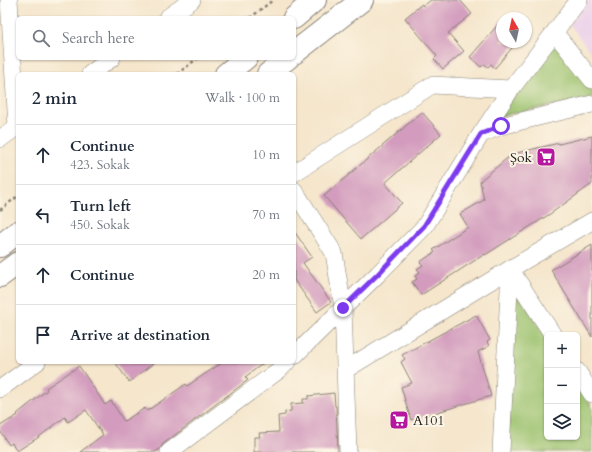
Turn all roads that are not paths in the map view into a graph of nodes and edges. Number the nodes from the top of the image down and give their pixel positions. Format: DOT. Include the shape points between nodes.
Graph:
graph roads {
  1 [pos="9,0"];
  2 [pos="192,0"];
  3 [pos="315,0"];
  4 [pos="362,0"];
  5 [pos="580,0"];
  6 [pos="170,16"];
  7 [pos="296,16"];
  8 [pos="555,33"];
  9 [pos="296,51"];
  10 [pos="109,60"];
  11 [pos="244,60"];
  12 [pos="286,60"];
  13 [pos="93,72"];
  14 [pos="228,72"];
  15 [pos="270,72"];
  16 [pos="592,80"];
  17 [pos="511,89"];
  18 [pos="592,104"];
  19 [pos="16,110"];
  20 [pos="16,127"];
  21 [pos="481,134"];
  22 [pos="0,139"];
  23 [pos="296,172"];
  24 [pos="296,193"];
  25 [pos="592,221"];
  26 [pos="16,234"];
  27 [pos="0,246"];
  28 [pos="16,264"];
  29 [pos="510,269"];
  30 [pos="0,276"];
  31 [pos="343,308"];
  32 [pos="551,332"];
  33 [pos="296,354"];
  34 [pos="34,364"];
  35 [pos="285,364"];
  36 [pos="345,370"];
  37 [pos="580,376"];
  38 [pos="0,389"];
  39 [pos="592,394"];
  40 [pos="169,452"];
  41 [pos="348,452"];
  42 [pos="501,452"];
  1 -- 19 [label="street"];
  2 -- 6 [label="street"];
  3 -- 7 [label="main road"];
  4 -- 9 [label="main road"];
  5 -- 8 [label="street"];
  8 -- 16 [label="street"];
  8 -- 17 [label="street"];
  10 -- 13 [label="street"];
  11 -- 14 [label="main road"];
  12 -- 15 [label="main road"];
  17 -- 21 [label="street"];
  17 -- 23 [label="street" via="432,85"];
  18 -- 21 [label="street" via="501,126"];
  20 -- 22 [label="street"];
  21 -- 31 [label="street" via="424,226"];
  24 -- 31 [label="street" via="334,253"];
  25 -- 29 [label="street"];
  26 -- 27 [label="main road"];
  28 -- 30 [label="main road"];
  29 -- 32 [label="street"];
  29 -- 36 [label="street"];
  29 -- 42 [label="street"];
  31 -- 33 [label="street"];
  31 -- 36 [label="street"];
  34 -- 38 [label="street"];
  35 -- 40 [label="street"];
  36 -- 41 [label="street"];
  37 -- 39 [label="street"];
}
